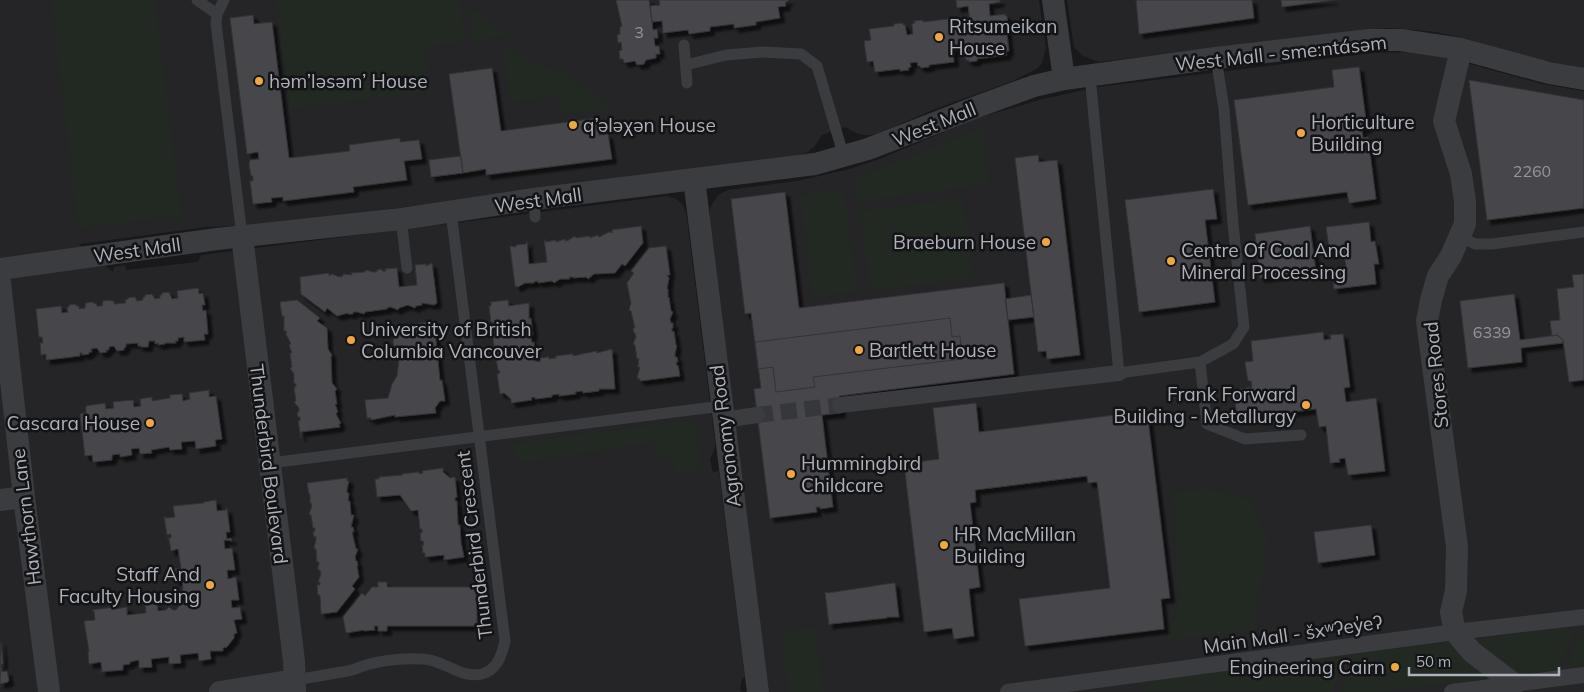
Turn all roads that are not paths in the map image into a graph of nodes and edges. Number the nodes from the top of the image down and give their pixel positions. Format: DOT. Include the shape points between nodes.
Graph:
graph roads {
  1 [pos="197,0"];
  2 [pos="224,0"];
  3 [pos="1053,0"];
  4 [pos="217,14"];
  5 [pos="684,45"];
  6 [pos="1461,49"];
  7 [pos="1216,58"];
  8 [pos="686,65"];
  9 [pos="1090,76"];
  10 [pos="1064,79"];
  11 [pos="1584,79"];
  12 [pos="686,82"];
  13 [pos="844,157"];
  14 [pos="694,179"];
  15 [pos="451,212"];
  16 [pos="401,219"];
  17 [pos="1584,232"];
  18 [pos="242,236"];
  19 [pos="1460,236"];
  20 [pos="407,268"];
  21 [pos="0,269"];
  22 [pos="0,282"];
  23 [pos="1200,362"];
  24 [pos="1120,373"];
  25 [pos="840,405"];
  26 [pos="723,413"];
  27 [pos="757,415"];
  28 [pos="1301,435"];
  29 [pos="479,437"];
  30 [pos="270,463"];
  31 [pos="24,497"];
  32 [pos="0,500"];
  33 [pos="1584,617"];
  34 [pos="1455,632"];
  35 [pos="1584,675"];
  36 [pos="295,686"];
  37 [pos="1516,688"];
  38 [pos="49,692"];
  39 [pos="220,692"];
  40 [pos="758,692"];
  41 [pos="1008,692"];
  42 [pos="1452,692"];
  1 -- 4 [label="lane"];
  2 -- 4 [label="lane"];
  3 -- 10 [label="street"];
  4 -- 18 [label="lane"];
  5 -- 8 [label="lane"];
  6 -- 7 [label="street, West Mall - sme:ntásəm" via="1401,40 1369,40"];
  6 -- 11 [label="street, West Mall - sme:ntásəm"];
  6 -- 19 [label="street, Stores Road" via="1444,120 1461,174 1465,201 1465,224"];
  7 -- 9 [label="street, West Mall - sme:ntásəm"];
  7 -- 23 [label="lane" via="1224,109 1244,327 1233,344"];
  8 -- 12 [label="lane"];
  8 -- 13 [label="lane" via="726,55 763,52 801,54 817,66"];
  9 -- 10 [label="street, West Mall - sme:ntásəm"];
  9 -- 24 [label="lane"];
  10 -- 13 [label="street, West Mall" via="1025,89"];
  13 -- 14 [label="street, West Mall" via="815,164"];
  14 -- 15 [label="street, West Mall" via="534,208"];
  14 -- 26 [label="street, Agronomy Road"];
  15 -- 16 [label="street, West Mall"];
  15 -- 29 [label="lane, Thunderbird Crescent"];
  16 -- 18 [label="street, West Mall"];
  16 -- 20 [label="lane"];
  17 -- 19 [label="lane" via="1492,244 1475,244"];
  18 -- 21 [label="street, West Mall"];
  18 -- 30 [label="street, Thunderbird Boulevard"];
  19 -- 34 [label="street, Stores Road" via="1438,276 1427,321 1457,547 1456,592 1451,612"];
  22 -- 31 [label="street, Hawthorn Lane"];
  23 -- 24 [label="lane"];
  23 -- 28 [label="lane" via="1207,424 1245,439"];
  24 -- 25 [label="street"];
  26 -- 27 [label="street"];
  26 -- 29 [label="lane"];
  26 -- 40 [label="street, Agronomy Road"];
  29 -- 30 [label="lane"];
  29 -- 36 [label="lane, Thunderbird Crescent" via="505,641 495,666 482,674 462,673 438,661 400,660 367,664"];
  30 -- 36 [label="street, Thunderbird Boulevard"];
  31 -- 32 [label="street"];
  31 -- 38 [label="street, Hawthorn Lane"];
  33 -- 34 [label="street, Main Mall - šxʷʔey̓eʔ"];
  34 -- 37 [label="street" via="1472,652"];
  34 -- 41 [label="street, Main Mall - šxʷʔey̓eʔ"];
  35 -- 37 [label="street"];
  36 -- 39 [label="street"];
  37 -- 42 [label="street"];
}
